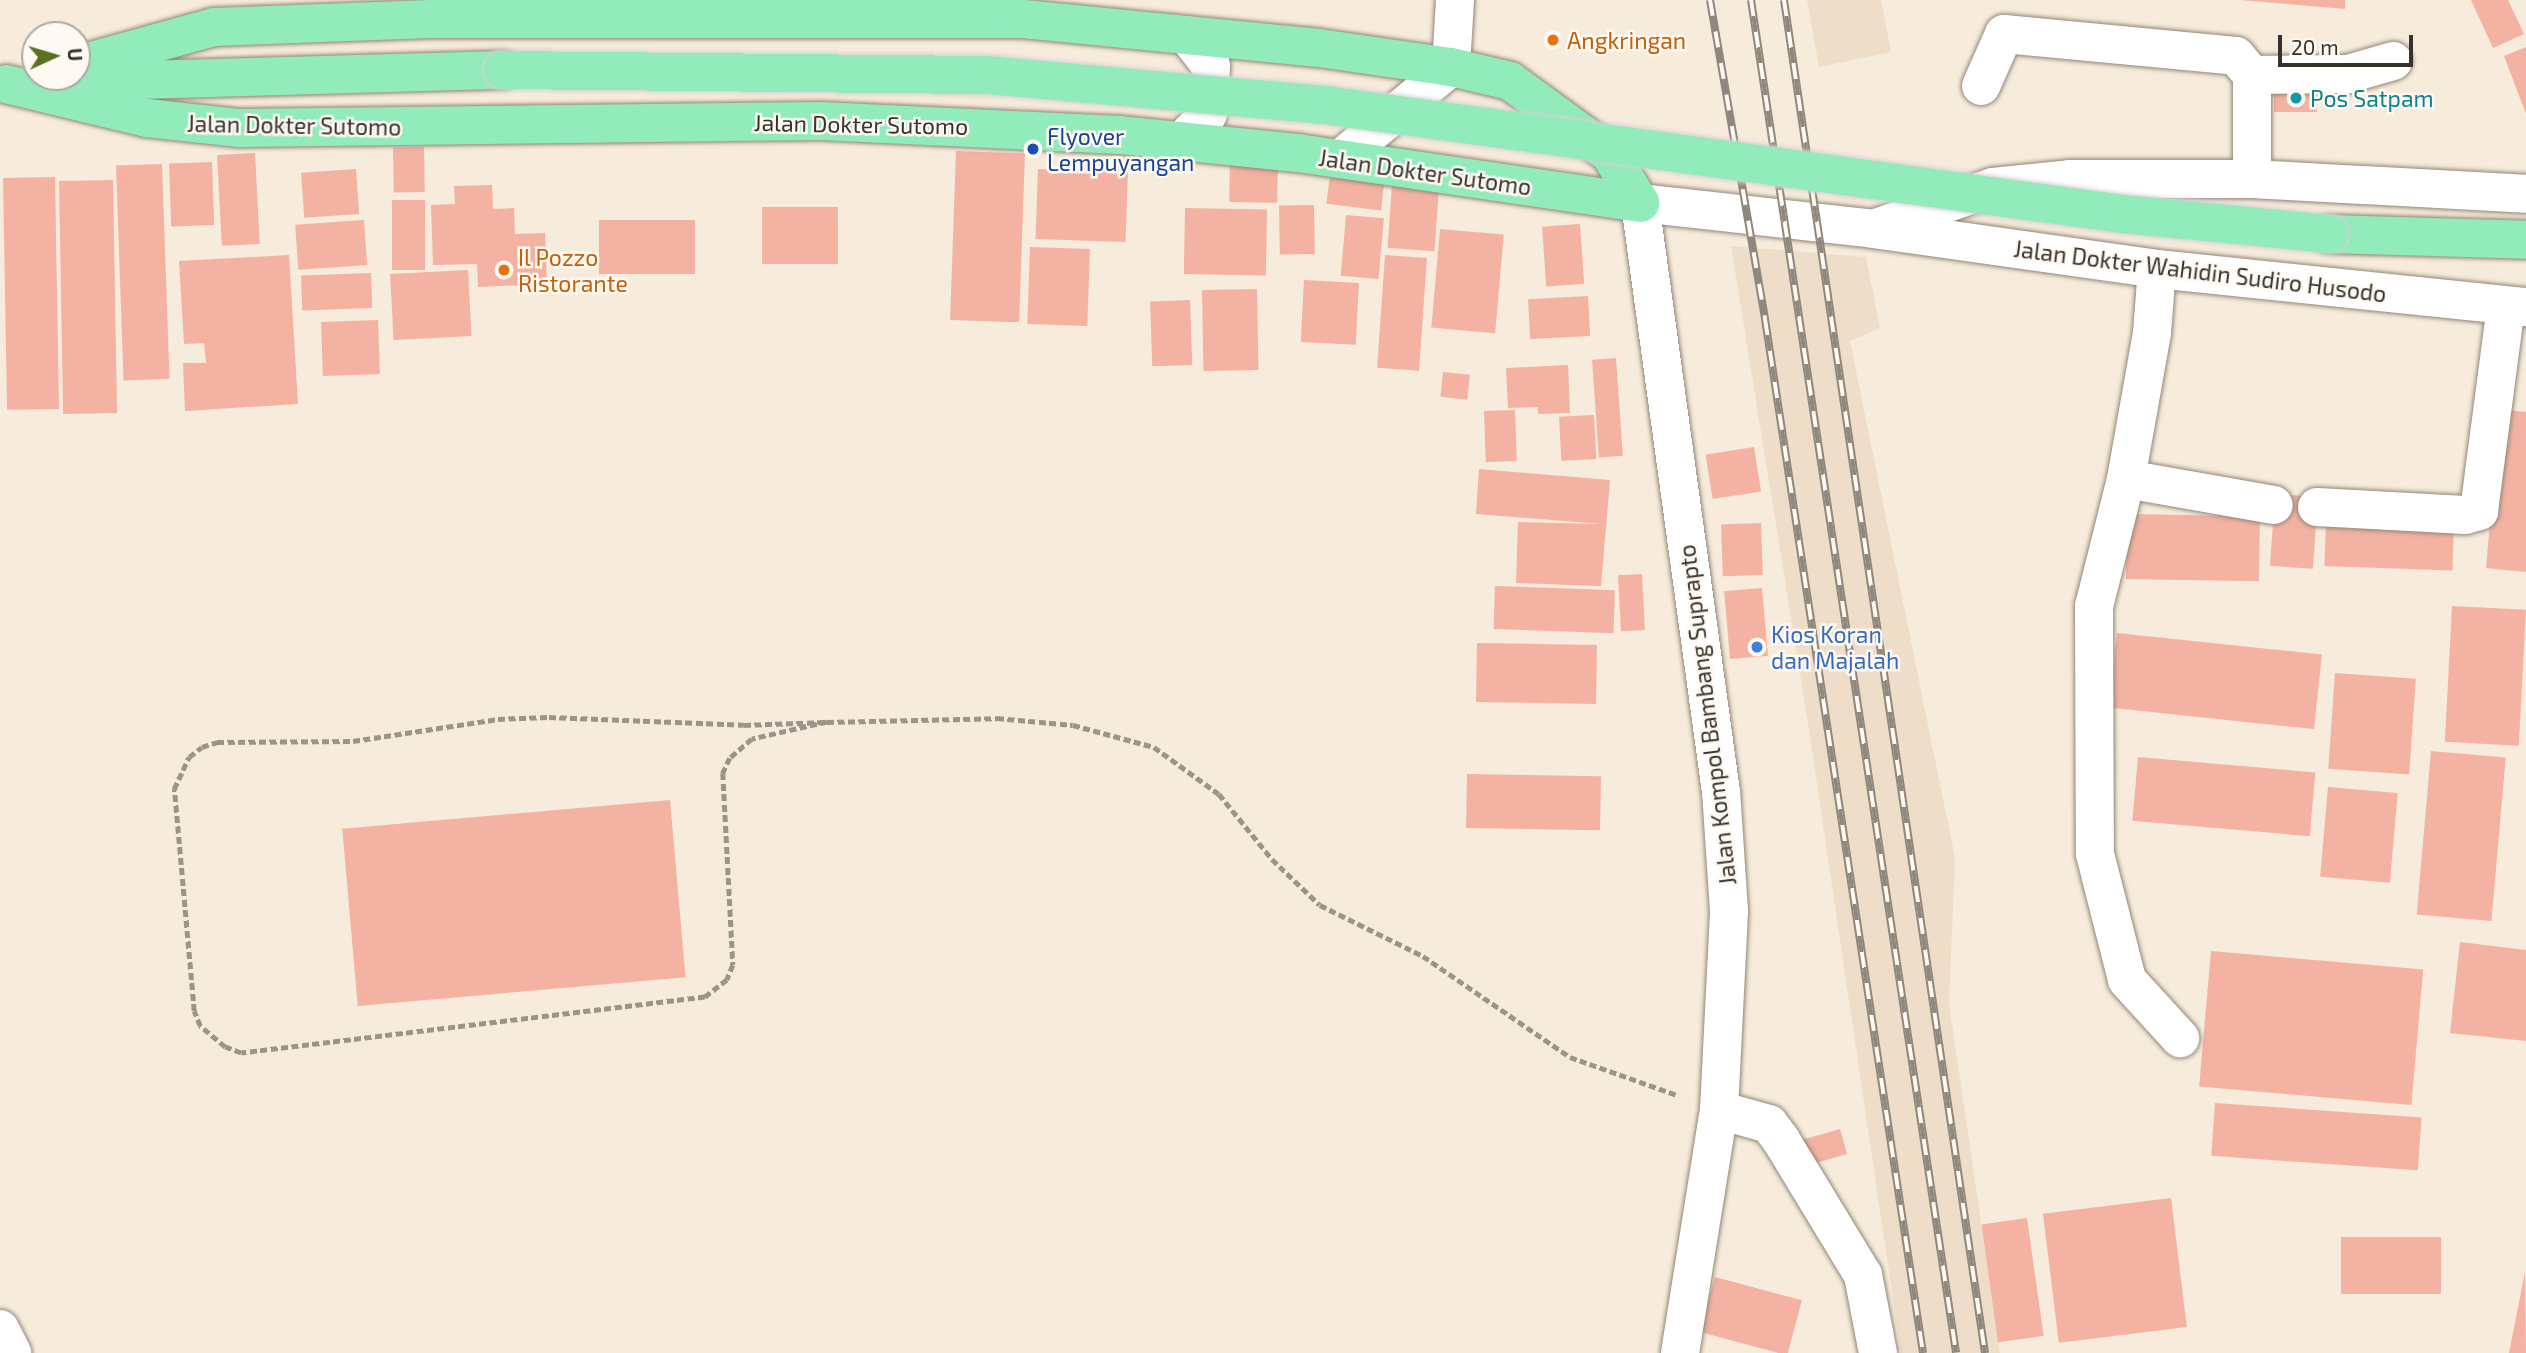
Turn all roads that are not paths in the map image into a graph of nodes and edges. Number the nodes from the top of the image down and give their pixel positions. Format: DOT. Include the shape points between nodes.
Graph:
graph roads {
  1 [pos="1455,0"];
  2 [pos="439,10"];
  3 [pos="1187,35"];
  4 [pos="91,61"];
  5 [pos="2393,61"];
  6 [pos="1451,67"];
  7 [pos="2252,75"];
  8 [pos="14,82"];
  9 [pos="1981,86"];
  10 [pos="1182,141"];
  11 [pos="1630,149"];
  12 [pos="1340,159"];
  13 [pos="2070,178"];
  14 [pos="2252,179"];
  15 [pos="2526,194"];
  16 [pos="1640,203"];
  17 [pos="1874,229"];
  18 [pos="2526,240"];
  19 [pos="2065,256"];
  20 [pos="2157,269"];
  21 [pos="2516,306"];
  22 [pos="2126,479"];
  23 [pos="2274,505"];
  24 [pos="2317,507"];
  25 [pos="2180,1038"];
  26 [pos="1718,1110"];
  27 [pos="0,1329"];
  28 [pos="12,1353"];
  29 [pos="1681,1353"];
  30 [pos="1878,1353"];
  1 -- 6 [label="street"];
  2 -- 3 [label="main road" via="1023,19"];
  2 -- 4 [label="main road" via="214,27"];
  3 -- 6 [label="main road"];
  3 -- 10 [label="street" via="1210,66 1208,114"];
  5 -- 7 [label="street" via="2348,74"];
  6 -- 12 [label="street"];
  6 -- 16 [label="main road" via="1510,81 1610,154"];
  7 -- 9 [label="street" via="2236,56 2004,34"];
  7 -- 14 [label="street"];
  8 -- 10 [label="main road, Jalan Dokter Sutomo" via="194,126 821,121 1033,129"];
  8 -- 11 [label="main road, Jalan Dokter Sutomo, bridge" via="503,70 987,75 1332,106"];
  10 -- 12 [label="main road, Jalan Dokter Sutomo"];
  11 -- 18 [label="main road, Jalan Dokter Wahidin Sudiro Husodo, bridge" via="2122,214 2329,234"];
  12 -- 16 [label="main road, Jalan Dokter Sutomo"];
  13 -- 14 [label="street, Jalan Dokter Wahidin Sudiro Husodo"];
  13 -- 17 [label="street, Jalan Dokter Wahidin Sudiro Husodo" via="1993,187"];
  13 -- 19 [label="street"];
  14 -- 15 [label="street, Jalan Dokter Wahidin Sudiro Husodo"];
  16 -- 17 [label="street, Jalan Dokter Wahidin Sudiro Husodo"];
  16 -- 26 [label="street, Jalan Kompol Bambang Suprapto" via="1721,792 1729,911"];
  17 -- 19 [label="street, Jalan Dokter Wahidin Sudiro Husodo"];
  19 -- 20 [label="street, Jalan Dokter Wahidin Sudiro Husodo"];
  20 -- 21 [label="street, Jalan Dokter Wahidin Sudiro Husodo"];
  20 -- 22 [label="street" via="2152,333"];
  21 -- 24 [label="street" via="2479,511 2465,516"];
  22 -- 23 [label="street"];
  22 -- 25 [label="street" via="2094,606 2095,854 2127,980"];
  26 -- 29 [label="street, Jalan Kompol Bambang Suprapto"];
  26 -- 30 [label="street" via="1769,1124 1781,1140 1863,1275"];
  27 -- 28 [label="street"];
}
